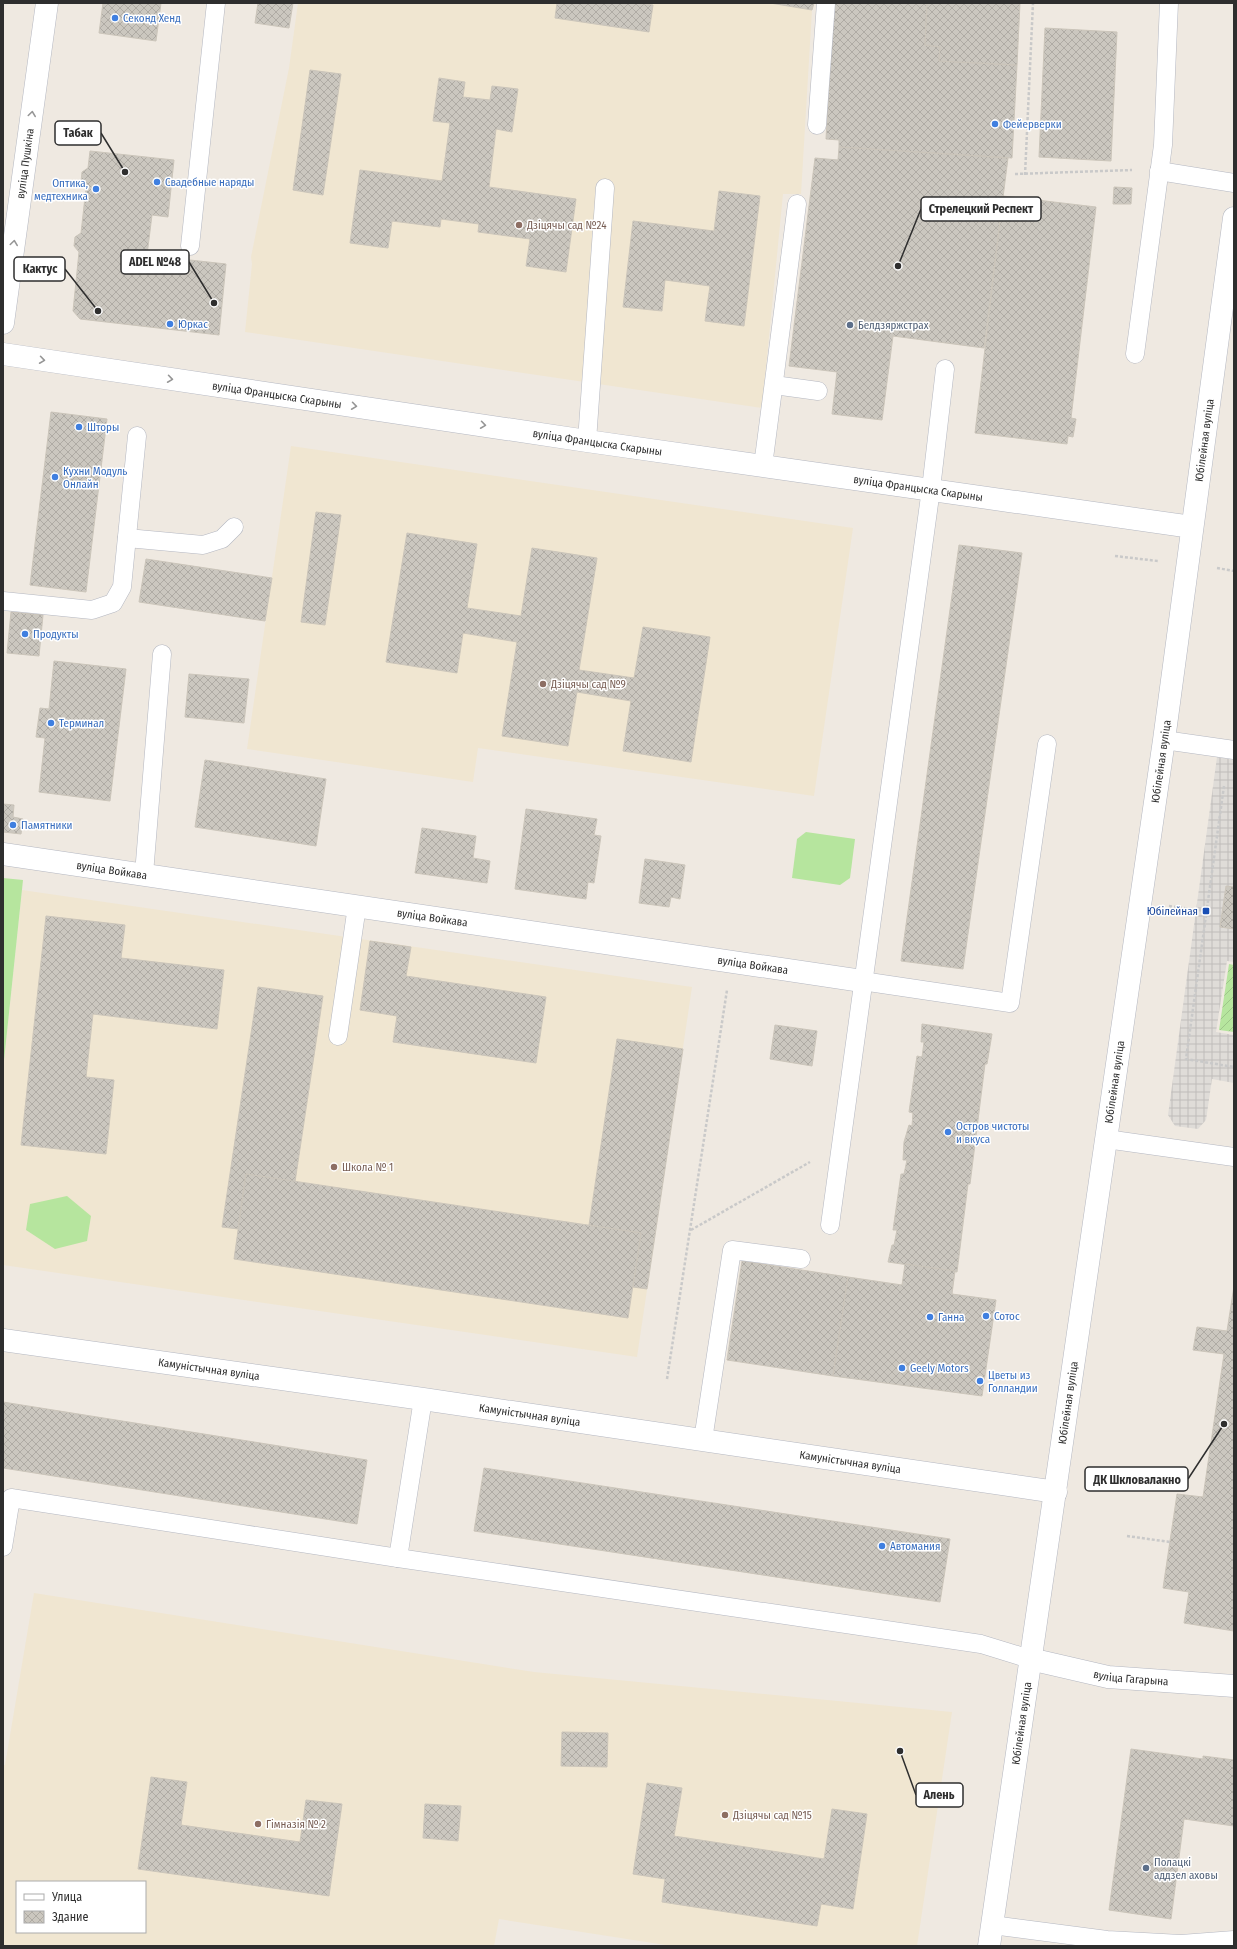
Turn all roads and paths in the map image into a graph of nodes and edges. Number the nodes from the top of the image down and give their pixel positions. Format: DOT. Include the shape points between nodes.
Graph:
graph roads {
  1 [pos="47,3"];
  2 [pos="216,3"];
  3 [pos="826,3"];
  4 [pos="1033,3"];
  5 [pos="1169,3"];
  6 [pos="817,126"];
  7 [pos="1159,171"];
  8 [pos="1015,174"];
  9 [pos="1025,175"];
  10 [pos="1234,183"];
  11 [pos="605,188"];
  12 [pos="797,204"];
  13 [pos="1234,218"];
  14 [pos="190,246"];
  15 [pos="3,323"];
  16 [pos="3,354"];
  17 [pos="1135,354"];
  18 [pos="945,369"];
  19 [pos="774,384"];
  20 [pos="818,391"];
  21 [pos="137,436"];
  22 [pos="587,441"];
  23 [pos="764,466"];
  24 [pos="931,489"];
  25 [pos="1192,526"];
  26 [pos="234,527"];
  27 [pos="127,538"];
  28 [pos="3,601"];
  29 [pos="162,654"];
  30 [pos="1164,740"];
  31 [pos="1047,744"];
  32 [pos="1234,750"];
  33 [pos="1224,786"];
  34 [pos="3,854"];
  35 [pos="144,874"];
  36 [pos="1140,903"];
  37 [pos="357,906"];
  38 [pos="1206,910"];
  39 [pos="731,962"];
  40 [pos="862,981"];
  41 [pos="338,1036"];
  42 [pos="1234,1067"];
  43 [pos="1106,1139"];
  44 [pos="840,1146"];
  45 [pos="1234,1157"];
  46 [pos="830,1225"];
  47 [pos="691,1230"];
  48 [pos="801,1259"];
  49 [pos="3,1340"];
  50 [pos="667,1379"];
  51 [pos="424,1399"];
  52 [pos="702,1440"];
  53 [pos="1056,1492"];
  54 [pos="1127,1536"];
  55 [pos="1170,1542"];
  56 [pos="3,1547"];
  57 [pos="398,1558"];
  58 [pos="1030,1659"];
  59 [pos="1234,1686"];
  60 [pos="992,1924"];
  61 [pos="1234,1940"];
  62 [pos="989,1946"];
  15 -- 1 [label="main road, вуліца Пушкіна, one-way"];
  2 -- 14 [label="lane"];
  3 -- 6 [label="lane"];
  4 -- 9 [label="path"];
  5 -- 7 [label="lane" via="1163,145"];
  7 -- 9 [label="path" via="1115,169"];
  7 -- 10 [label="lane"];
  7 -- 17 [label="lane"];
  8 -- 9 [label="path"];
  11 -- 22 [label="lane"];
  12 -- 19 [label="lane"];
  13 -- 25 [label="main road, Юбілейная вуліца"];
  16 -- 22 [label="main road, вуліца Францыска Скарыны, one-way"];
  18 -- 24 [label="lane"];
  19 -- 20 [label="lane"];
  19 -- 23 [label="lane"];
  21 -- 27 [label="lane"];
  22 -- 23 [label="main road, вуліца Францыска Скарыны"];
  23 -- 24 [label="main road, вуліца Францыска Скарыны"];
  24 -- 25 [label="main road, вуліца Францыска Скарыны"];
  24 -- 40 [label="lane"];
  25 -- 30 [label="main road, Юбілейная вуліца"];
  26 -- 27 [label="lane" via="222,539 202,545"];
  27 -- 28 [label="lane" via="122,587 112,603 92,610"];
  29 -- 35 [label="lane"];
  30 -- 32 [label="lane"];
  30 -- 36 [label="main road, Юбілейная вуліца"];
  31 -- 40 [label="lane" via="1010,1003"];
  33 -- 38 [label="path"];
  34 -- 35 [label="main road, вуліца Войкава"];
  35 -- 37 [label="main road, вуліца Войкава"];
  36 -- 38 [label="path"];
  36 -- 43 [label="main road, Юбілейная вуліца"];
  37 -- 39 [label="main road, вуліца Войкава"];
  37 -- 41 [label="lane"];
  38 -- 42 [label="path" via="1186,1059"];
  39 -- 40 [label="main road, вуліца Войкава"];
  39 -- 47 [label="path"];
  40 -- 44 [label="lane"];
  43 -- 45 [label="lane"];
  43 -- 53 [label="main road, Юбілейная вуліца"];
  44 -- 46 [label="lane"];
  44 -- 47 [label="path"];
  47 -- 50 [label="path"];
  48 -- 52 [label="lane" via="732,1250"];
  49 -- 51 [label="main road, Камуністычная вуліца"];
  51 -- 52 [label="main road, Камуністычная вуліца"];
  51 -- 57 [label="lane"];
  52 -- 53 [label="main road, Камуністычная вуліца"];
  53 -- 58 [label="main road, Юбілейная вуліца"];
  54 -- 55 [label="path"];
  56 -- 57 [label="lane" via="11,1498"];
  57 -- 58 [label="lane" via="980,1644"];
  58 -- 59 [label="main road, вуліца Гагарына" via="1108,1677"];
  58 -- 60 [label="main road, Юбілейная вуліца"];
  60 -- 61 [label="lane" via="1107,1940 1181,1944"];
  60 -- 62 [label="main road, Юбілейная вуліца"];
}
